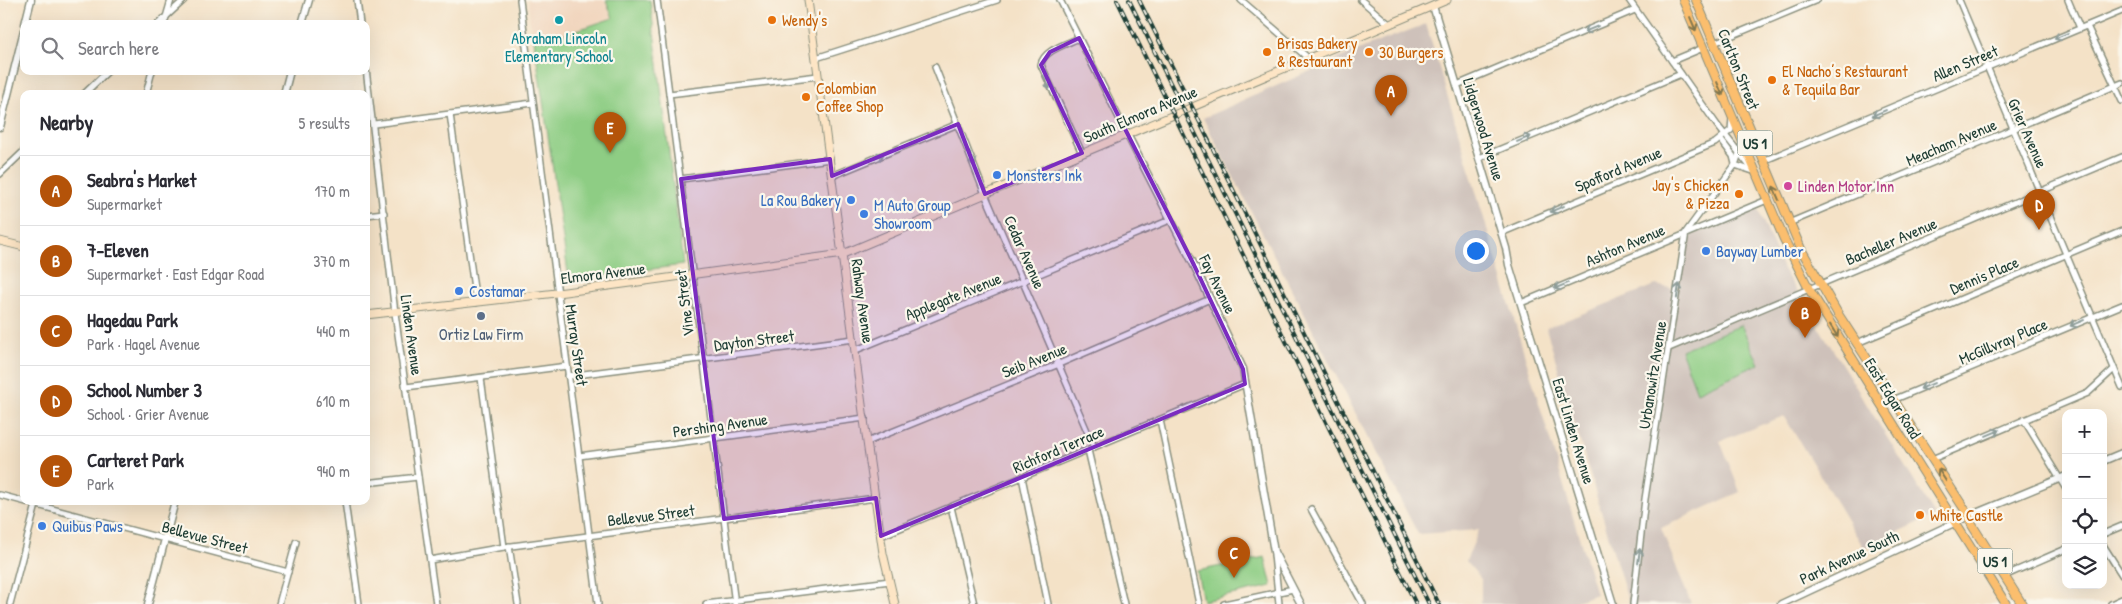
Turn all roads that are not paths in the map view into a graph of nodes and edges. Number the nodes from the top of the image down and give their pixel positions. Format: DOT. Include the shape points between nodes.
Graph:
graph roads {
  1 [pos="31,0"];
  2 [pos="171,0"];
  3 [pos="184,0"];
  4 [pos="309,0"];
  5 [pos="357,0"];
  6 [pos="520,0"];
  7 [pos="657,0"];
  8 [pos="808,0"];
  9 [pos="997,0"];
  10 [pos="1060,0"];
  11 [pos="1241,0"];
  12 [pos="1361,0"];
  13 [pos="1447,0"];
  14 [pos="1629,0"];
  15 [pos="1683,0"];
  16 [pos="1696,0"];
  17 [pos="1817,0"];
  18 [pos="1959,0"];
  19 [pos="2068,0"];
  20 [pos="1432,3"];
  21 [pos="1635,10"];
  22 [pos="2122,11"];
  23 [pos="167,16"];
  24 [pos="26,20"];
  25 [pos="162,20"];
  26 [pos="166,20"];
  27 [pos="303,20"];
  28 [pos="360,20"];
  29 [pos="1389,24"];
  30 [pos="2087,26"];
  31 [pos="2080,28"];
  32 [pos="1079,38"];
  33 [pos="1714,43"];
  34 [pos="20,46"];
  35 [pos="1703,48"];
  36 [pos="816,58"];
  37 [pos="1308,58"];
  38 [pos="1672,61"];
  39 [pos="935,67"];
  40 [pos="1986,68"];
  41 [pos="1681,74"];
  42 [pos="104,75"];
  43 [pos="151,75"];
  44 [pos="289,75"];
  45 [pos="367,75"];
  46 [pos="818,76"];
  47 [pos="2122,83"];
  48 [pos="1457,85"];
  49 [pos="2115,86"];
  50 [pos="88,90"];
  51 [pos="147,90"];
  52 [pos="285,90"];
  53 [pos="369,90"];
  54 [pos="669,94"];
  55 [pos="370,96"];
  56 [pos="2122,101"];
  57 [pos="533,103"];
  58 [pos="450,114"];
  59 [pos="1732,117"];
  60 [pos="374,124"];
  61 [pos="958,124"];
  62 [pos="0,127"];
  63 [pos="2014,129"];
  64 [pos="1127,134"];
  65 [pos="1723,138"];
  66 [pos="1742,142"];
  67 [pos="1739,152"];
  68 [pos="1082,153"];
  69 [pos="20,155"];
  70 [pos="2122,157"];
  71 [pos="1479,158"];
  72 [pos="830,159"];
  73 [pos="1762,161"];
  74 [pos="1735,165"];
  75 [pos="1755,172"];
  76 [pos="0,174"];
  77 [pos="832,176"];
  78 [pos="681,179"];
  79 [pos="2040,191"];
  80 [pos="985,194"];
  81 [pos="1767,200"];
  82 [pos="384,213"];
  83 [pos="370,215"];
  84 [pos="1170,220"];
  85 [pos="1789,223"];
  86 [pos="2122,231"];
  87 [pos="1501,232"];
  88 [pos="1686,232"];
  89 [pos="0,241"];
  90 [pos="20,246"];
  91 [pos="843,254"];
  92 [pos="2066,254"];
  93 [pos="1509,265"];
  94 [pos="694,275"];
  95 [pos="1024,280"];
  96 [pos="1821,284"];
  97 [pos="1810,289"];
  98 [pos="557,293"];
  99 [pos="1210,299"];
  100 [pos="1521,303"];
  101 [pos="476,304"];
  102 [pos="2122,305"];
  103 [pos="396,313"];
  104 [pos="370,315"];
  105 [pos="2093,317"];
  106 [pos="854,339"];
  107 [pos="1857,344"];
  108 [pos="1669,348"];
  109 [pos="856,350"];
  110 [pos="703,359"];
  111 [pos="1059,364"];
  112 [pos="567,366"];
  113 [pos="2114,368"];
  114 [pos="568,376"];
  115 [pos="481,378"];
  116 [pos="2120,378"];
  117 [pos="1246,384"];
  118 [pos="2122,386"];
  119 [pos="406,387"];
  120 [pos="1893,400"];
  121 [pos="865,418"];
  122 [pos="1160,420"];
  123 [pos="2024,420"];
  124 [pos="714,438"];
  125 [pos="867,442"];
  126 [pos="1094,447"];
  127 [pos="1088,450"];
  128 [pos="2122,453"];
  129 [pos="579,456"];
  130 [pos="2114,456"];
  131 [pos="2122,458"];
  132 [pos="1932,459"];
  133 [pos="2107,459"];
  134 [pos="418,477"];
  135 [pos="1022,477"];
  136 [pos="2062,478"];
  137 [pos="370,483"];
  138 [pos="0,495"];
  139 [pos="876,498"];
  140 [pos="20,499"];
  141 [pos="36,505"];
  142 [pos="44,505"];
  143 [pos="174,505"];
  144 [pos="346,505"];
  145 [pos="951,507"];
  146 [pos="1311,509"];
  147 [pos="1969,516"];
  148 [pos="724,519"];
  149 [pos="1955,523"];
  150 [pos="2122,526"];
  151 [pos="2107,532"];
  152 [pos="589,536"];
  153 [pos="881,536"];
  154 [pos="165,539"];
  155 [pos="296,542"];
  156 [pos="507,547"];
  157 [pos="2107,551"];
  158 [pos="1274,552"];
  159 [pos="2062,552"];
  160 [pos="430,560"];
  161 [pos="288,572"];
  162 [pos="2122,574"];
  163 [pos="2004,576"];
  164 [pos="890,582"];
  165 [pos="1293,589"];
  166 [pos="1277,591"];
  167 [pos="2122,599"];
  168 [pos="735,602"];
  169 [pos="10,604"];
  170 [pos="148,604"];
  171 [pos="280,604"];
  172 [pos="359,604"];
  173 [pos="436,604"];
  174 [pos="518,604"];
  175 [pos="598,604"];
  176 [pos="706,604"];
  177 [pos="895,604"];
  178 [pos="974,604"];
  179 [pos="1048,604"];
  180 [pos="1124,604"];
  181 [pos="1199,604"];
  182 [pos="1224,604"];
  183 [pos="1279,604"];
  184 [pos="1301,604"];
  185 [pos="1362,604"];
  186 [pos="1613,604"];
  187 [pos="1633,604"];
  188 [pos="1781,604"];
  189 [pos="2006,604"];
  190 [pos="2022,604"];
  191 [pos="2111,604"];
  1 -- 24 [label="street"];
  2 -- 23 [label="street"];
  3 -- 23 [label="street"];
  4 -- 27 [label="street"];
  5 -- 28 [label="street"];
  6 -- 57 [label="street, Murray Street"];
  7 -- 54 [label="street, Vine Street"];
  8 -- 36 [label="main road, Rahway Avenue"];
  9 -- 36 [label="street"];
  10 -- 32 [label="street, Fay Avenue"];
  11 -- 37 [label="street"];
  12 -- 29 [label="street"];
  13 -- 20 [label="main road, South Elmora Avenue"];
  14 -- 21 [label="street"];
  15 -- 35 [label="highway, Carlton Street / US 1, one-way"];
  16 -- 33 [label="highway, Carlton Street / US 1"];
  17 -- 33 [label="street"];
  18 -- 40 [label="street, Grier Avenue"];
  19 -- 31 [label="street"];
  20 -- 29 [label="main road, South Elmora Avenue"];
  20 -- 48 [label="street, Lidgerwood Avenue"];
  21 -- 38 [label="street"];
  21 -- 48 [label="street, one-way"];
  22 -- 30 [label="street, Allen Street"];
  23 -- 25 [label="street"];
  23 -- 26 [label="street"];
  29 -- 37 [label="main road, South Elmora Avenue"];
  30 -- 31 [label="street, Allen Street"];
  30 -- 49 [label="street"];
  31 -- 40 [label="street, Allen Street, one-way"];
  32 -- 64 [label="street, Fay Avenue"];
  32 -- 68 [label="street, one-way" via="1050,52 1041,66"];
  33 -- 73 [label="highway, Carlton Street / US 1"];
  34 -- 62 [label="street"];
  35 -- 38 [label="street"];
  35 -- 59 [label="highway, US 1, one-way"];
  36 -- 46 [label="main road, Rahway Avenue"];
  37 -- 64 [label="main road, South Elmora Avenue"];
  38 -- 41 [label="street"];
  39 -- 61 [label="street, Cedar Avenue"];
  40 -- 63 [label="street, Grier Avenue"];
  40 -- 73 [label="street, Allen Street, one-way"];
  41 -- 65 [label="street"];
  71 -- 41 [label="street, one-way"];
  42 -- 50 [label="street"];
  43 -- 51 [label="street"];
  44 -- 52 [label="street"];
  45 -- 53 [label="street, Linden Avenue"];
  46 -- 54 [label="street"];
  46 -- 72 [label="main road, Rahway Avenue"];
  47 -- 49 [label="street, Meacham Avenue"];
  48 -- 71 [label="street, Lidgerwood Avenue"];
  49 -- 56 [label="street"];
  49 -- 63 [label="street, Meacham Avenue"];
  54 -- 78 [label="street, Vine Street"];
  55 -- 60 [label="street, Linden Avenue"];
  57 -- 58 [label="street"];
  57 -- 98 [label="street, Murray Street"];
  58 -- 60 [label="street"];
  58 -- 101 [label="street"];
  59 -- 65 [label="street" via="1730,130"];
  59 -- 66 [label="highway, US 1"];
  60 -- 82 [label="street, Linden Avenue"];
  77 -- 61 [label="street, one-way"];
  61 -- 80 [label="street, Cedar Avenue, one-way"];
  63 -- 79 [label="street, Grier Avenue"];
  63 -- 85 [label="street, Meacham Avenue"];
  64 -- 68 [label="main road, South Elmora Avenue"];
  64 -- 84 [label="street, Fay Avenue"];
  65 -- 67 [label="street"];
  65 -- 74 [label="street"];
  65 -- 87 [label="street, Spofford Avenue, one-way"];
  66 -- 67 [label="street, Urbanowitz Avenue"];
  66 -- 75 [label="highway, US 1"];
  67 -- 74 [label="street, Urbanowitz Avenue"];
  67 -- 75 [label="street"];
  68 -- 80 [label="main road, South Elmora Avenue"];
  69 -- 76 [label="street"];
  70 -- 79 [label="street, Bacheller Avenue"];
  71 -- 87 [label="street, Lidgerwood Avenue"];
  72 -- 77 [label="main road, Rahway Avenue"];
  72 -- 78 [label="street"];
  85 -- 73 [label="highway, Carlton Street / US 1, one-way"];
  74 -- 75 [label="street"];
  74 -- 88 [label="street, Urbanowitz Avenue"];
  75 -- 81 [label="highway, US 1"];
  77 -- 91 [label="main road, Rahway Avenue"];
  78 -- 94 [label="street, Vine Street"];
  79 -- 92 [label="street, Grier Avenue"];
  79 -- 96 [label="street, Bacheller Avenue"];
  80 -- 91 [label="main road, South Elmora Avenue"];
  80 -- 95 [label="street, Cedar Avenue"];
  81 -- 88 [label="street, Ashton Avenue"];
  81 -- 97 [label="highway, East Edgar Road / US 1"];
  82 -- 83 [label="street"];
  82 -- 103 [label="street, Linden Avenue"];
  84 -- 95 [label="street, Applegate Avenue"];
  84 -- 99 [label="street, Fay Avenue"];
  85 -- 96 [label="highway, Carlton Street / US 1"];
  86 -- 92 [label="street, Dennis Place"];
  87 -- 93 [label="street, Lidgerwood Avenue"];
  88 -- 100 [label="street, Ashton Avenue, one-way"];
  108 -- 88 [label="street, Urbanowitz Avenue, one-way"];
  89 -- 90 [label="main road"];
  91 -- 94 [label="main road, Elmora Avenue"];
  91 -- 106 [label="main road, Rahway Avenue"];
  92 -- 105 [label="street, Grier Avenue"];
  92 -- 107 [label="street, Dennis Place"];
  93 -- 100 [label="street, East Linden Avenue"];
  94 -- 98 [label="main road, Elmora Avenue"];
  94 -- 110 [label="street, Vine Street"];
  95 -- 109 [label="street, Applegate Avenue"];
  95 -- 111 [label="street, Cedar Avenue"];
  96 -- 97 [label="street, Bacheller Avenue"];
  96 -- 107 [label="highway, East Edgar Road / US 1"];
  97 -- 108 [label="street, Bacheller Avenue"];
  97 -- 149 [label="highway, East Edgar Road / US 1, one-way"];
  98 -- 101 [label="main road, Elmora Avenue"];
  98 -- 112 [label="street, Murray Street"];
  99 -- 111 [label="street, Seib Avenue"];
  99 -- 117 [label="street, Fay Avenue" via="1243,368"];
  100 -- 186 [label="street, East Linden Avenue"];
  101 -- 103 [label="main road, Elmora Avenue"];
  102 -- 105 [label="street, McGillvray Place"];
  103 -- 104 [label="main road, Elmora Avenue"];
  103 -- 119 [label="street, Linden Avenue"];
  105 -- 113 [label="street, Grier Avenue"];
  105 -- 120 [label="street, McGillvray Place, one-way"];
  106 -- 109 [label="main road, Rahway Avenue"];
  106 -- 110 [label="street, Dayton Street"];
  107 -- 120 [label="highway, East Edgar Road / US 1"];
  187 -- 108 [label="street, Urbanowitz Avenue, one-way" via="1645,498"];
  109 -- 121 [label="main road, Rahway Avenue"];
  110 -- 114 [label="street, Dayton Street"];
  110 -- 124 [label="street, Vine Street"];
  111 -- 125 [label="street, Seib Avenue"];
  111 -- 126 [label="street, Cedar Avenue"];
  112 -- 114 [label="street, Murray Street"];
  112 -- 115 [label="street"];
  113 -- 116 [label="street, Grier Avenue"];
  113 -- 123 [label="street" via="2088,393"];
  114 -- 129 [label="street, Murray Street"];
  115 -- 119 [label="street"];
  115 -- 156 [label="street"];
  116 -- 118 [label="street, Grier Avenue"];
  117 -- 122 [label="street, Richford Terrace"];
  117 -- 158 [label="street, Fay Avenue"];
  119 -- 134 [label="street, Linden Avenue"];
  120 -- 132 [label="highway, East Edgar Road / US 1"];
  121 -- 124 [label="street, Pershing Avenue"];
  121 -- 125 [label="main road, Rahway Avenue"];
  122 -- 126 [label="street, Richford Terrace"];
  122 -- 181 [label="street"];
  132 -- 123 [label="street, one-way"];
  123 -- 136 [label="street"];
  124 -- 129 [label="street, Pershing Avenue"];
  124 -- 148 [label="street, Vine Street"];
  125 -- 139 [label="main road, Rahway Avenue"];
  126 -- 127 [label="street, Richford Terrace"];
  127 -- 135 [label="street, Richford Terrace"];
  127 -- 180 [label="street"];
  128 -- 130 [label="street"];
  129 -- 152 [label="street, Murray Street"];
  130 -- 131 [label="street"];
  130 -- 133 [label="street"];
  147 -- 132 [label="highway, East Edgar Road / US 1, one-way"];
  134 -- 137 [label="street"];
  134 -- 160 [label="street, Linden Avenue"];
  135 -- 145 [label="street, Richford Terrace"];
  135 -- 179 [label="street"];
  136 -- 147 [label="street, Park Avenue South"];
  138 -- 140 [label="street, Bellevue Street"];
  139 -- 148 [label="street, Bellevue Street"];
  139 -- 153 [label="main road, Rahway Avenue"];
  141 -- 169 [label="street"];
  142 -- 154 [label="street, Bellevue Street"];
  143 -- 154 [label="street"];
  144 -- 172 [label="street"];
  145 -- 153 [label="street, Richford Terrace"];
  145 -- 178 [label="street"];
  146 -- 185 [label="street"];
  147 -- 149 [label="street, Park Avenue South"];
  147 -- 163 [label="highway, East Edgar Road / US 1"];
  148 -- 152 [label="street, Bellevue Street"];
  148 -- 168 [label="street, Vine Street"];
  149 -- 188 [label="street, Park Avenue South"];
  149 -- 189 [label="highway, East Edgar Road / US 1"];
  150 -- 151 [label="street"];
  152 -- 156 [label="street, Bellevue Street"];
  152 -- 175 [label="street, Murray Street"];
  153 -- 164 [label="main road, Rahway Avenue"];
  154 -- 161 [label="street, Bellevue Street"];
  154 -- 170 [label="street"];
  155 -- 161 [label="street"];
  156 -- 160 [label="street, Bellevue Street"];
  156 -- 174 [label="street"];
  157 -- 162 [label="street"];
  158 -- 165 [label="street"];
  158 -- 166 [label="street, Fay Avenue"];
  159 -- 163 [label="street"];
  160 -- 173 [label="street, Linden Avenue"];
  161 -- 171 [label="street"];
  163 -- 190 [label="highway, East Edgar Road / US 1"];
  164 -- 168 [label="street"];
  164 -- 177 [label="main road, Rahway Avenue"];
  165 -- 166 [label="street"];
  165 -- 184 [label="street"];
  166 -- 182 [label="street"];
  166 -- 183 [label="street, Fay Avenue"];
  167 -- 191 [label="street"];
  168 -- 176 [label="street"];
}
